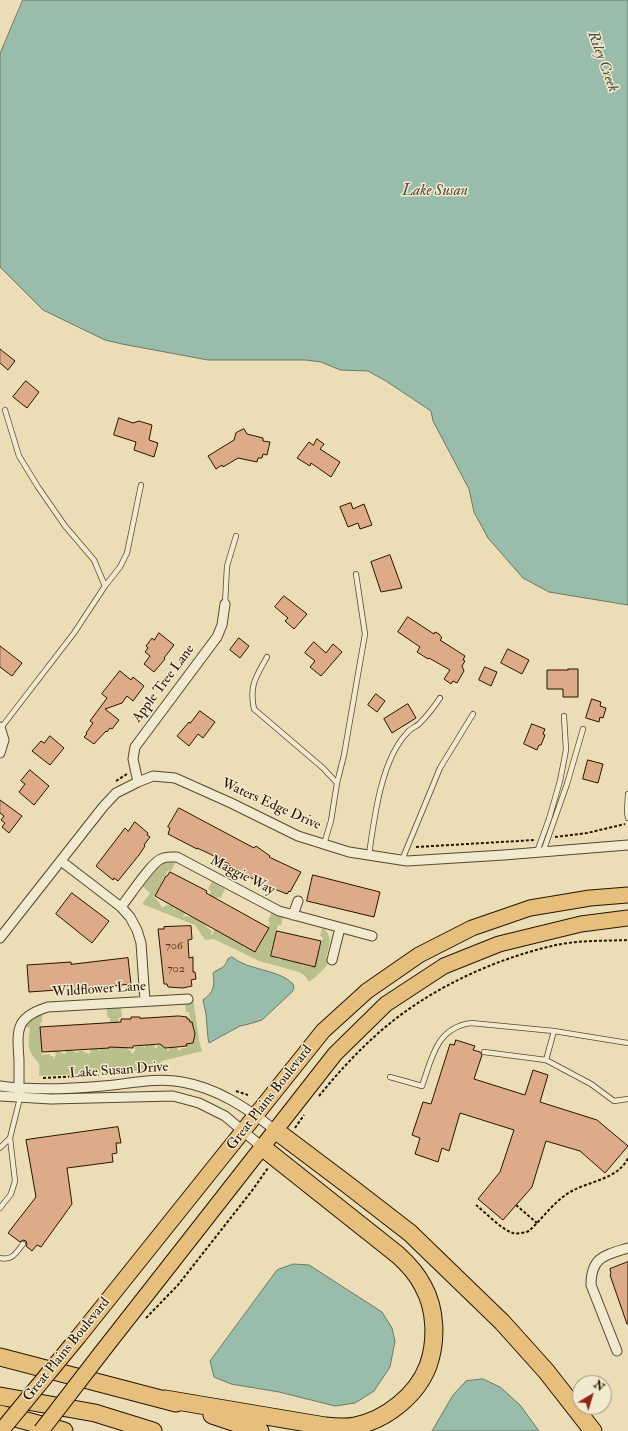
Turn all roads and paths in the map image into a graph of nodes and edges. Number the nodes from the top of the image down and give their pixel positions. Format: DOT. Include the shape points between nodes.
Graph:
graph roads {
  1 [pos="5,410"];
  2 [pos="141,485"];
  3 [pos="236,536"];
  4 [pos="356,574"];
  5 [pos="105,586"];
  6 [pos="225,604"];
  7 [pos="267,657"];
  8 [pos="440,698"];
  9 [pos="473,714"];
  10 [pos="564,716"];
  11 [pos="0,727"];
  12 [pos="583,729"];
  13 [pos="0,753"];
  14 [pos="138,782"];
  15 [pos="337,783"];
  16 [pos="628,794"];
  17 [pos="628,818"];
  18 [pos="324,844"];
  19 [pos="628,845"];
  20 [pos="540,852"];
  21 [pos="368,855"];
  22 [pos="402,860"];
  23 [pos="61,861"];
  24 [pos="628,895"];
  25 [pos="298,901"];
  26 [pos="121,907"];
  27 [pos="293,915"];
  28 [pos="628,918"];
  29 [pos="340,928"];
  30 [pos="372,936"];
  31 [pos="0,938"];
  32 [pos="628,940"];
  33 [pos="332,960"];
  34 [pos="188,998"];
  35 [pos="145,1001"];
  36 [pos="554,1031"];
  37 [pos="628,1043"];
  38 [pos="484,1052"];
  39 [pos="546,1060"];
  40 [pos="390,1077"];
  41 [pos="0,1086"];
  42 [pos="19,1094"];
  43 [pos="0,1096"];
  44 [pos="318,1098"];
  45 [pos="628,1099"];
  46 [pos="305,1114"];
  47 [pos="256,1115"];
  48 [pos="298,1124"];
  49 [pos="275,1130"];
  50 [pos="243,1132"];
  51 [pos="10,1138"];
  52 [pos="262,1147"];
  53 [pos="0,1148"];
  54 [pos="628,1158"];
  55 [pos="264,1174"];
  56 [pos="476,1205"];
  57 [pos="516,1205"];
  58 [pos="0,1208"];
  59 [pos="537,1223"];
  60 [pos="23,1244"];
  61 [pos="628,1248"];
  62 [pos="0,1258"];
  63 [pos="142,1322"];
  64 [pos="617,1352"];
  65 [pos="0,1357"];
  66 [pos="0,1396"];
  67 [pos="165,1399"];
  68 [pos="0,1414"];
  69 [pos="1,1431"];
  70 [pos="41,1431"];
  71 [pos="64,1431"];
  72 [pos="153,1431"];
  73 [pos="260,1431"];
  74 [pos="593,1431"];
  1 -- 5 [label="lane" via="20,456 38,488 65,526 94,560"];
  2 -- 5 [label="lane" via="127,553"];
  3 -- 6 [label="lane" via="227,566"];
  4 -- 15 [label="lane" via="365,634"];
  5 -- 11 [label="lane" via="74,633"];
  6 -- 14 [label="street, Apple Tree Lane" via="222,625 217,637 134,747 133,759"];
  7 -- 15 [label="lane" via="253,682 254,709"];
  8 -- 21 [label="lane" via="428,715 407,733 388,764"];
  9 -- 22 [label="lane" via="440,768"];
  10 -- 20 [label="lane" via="566,750"];
  11 -- 13 [label="street" via="4,740"];
  12 -- 20 [label="lane" via="567,784"];
  14 -- 18 [label="street, Waters Edge Drive" via="153,776 175,778 298,836"];
  14 -- 23 [label="street, Waters Edge Drive" via="116,793"];
  15 -- 18 [label="lane" via="331,822"];
  16 -- 17 [label="lane"];
  18 -- 21 [label="street, Waters Edge Drive"];
  19 -- 20 [label="street, Waters Edge Drive"];
  20 -- 22 [label="street, Waters Edge Drive"];
  21 -- 22 [label="street, Waters Edge Drive"];
  23 -- 26 [label="street"];
  23 -- 31 [label="street, Waters Edge Drive"];
  24 -- 47 [label="main road, Great Plains Boulevard" via="590,898 530,908 472,928 419,954 366,991 323,1031"];
  25 -- 27 [label="street"];
  26 -- 27 [label="street, Maggie Way" via="152,866 160,859 177,857"];
  26 -- 35 [label="street" via="130,917 141,943"];
  27 -- 29 [label="street, Maggie Way"];
  28 -- 49 [label="main road, Great Plains Boulevard" via="581,924 499,944 444,966 386,1004 335,1054"];
  29 -- 30 [label="street, Maggie Way"];
  29 -- 33 [label="street"];
  32 -- 44 [label="path" via="600,940 554,946 516,956 436,992 394,1020 336,1075"];
  34 -- 35 [label="street, Wildflower Lane"];
  35 -- 42 [label="street, Wildflower Lane" via="48,1007 27,1016 18,1035"];
  36 -- 37 [label="lane"];
  36 -- 39 [label="lane"];
  36 -- 40 [label="lane" via="463,1024 452,1028 437,1045 422,1086"];
  38 -- 39 [label="lane"];
  39 -- 45 [label="lane" via="590,1084 614,1101"];
  41 -- 42 [label="street, Lake Susan Drive"];
  42 -- 43 [label="street, Lake Susan Drive"];
  42 -- 47 [label="street, Lake Susan Drive" via="36,1090 157,1080 181,1082 205,1088"];
  42 -- 50 [label="street, Lake Susan Drive" via="95,1099 172,1096 199,1103 229,1119"];
  42 -- 51 [label="lane"];
  46 -- 48 [label="path"];
  47 -- 49 [label="street, Lake Susan Drive"];
  47 -- 50 [label="main road, Great Plains Boulevard"];
  49 -- 52 [label="main road, Great Plains Boulevard"];
  49 -- 74 [label="highway" via="410,1233 507,1327 546,1371"];
  50 -- 52 [label="street, Lake Susan Drive"];
  50 -- 69 [label="main road, Great Plains Boulevard, bridge"];
  51 -- 53 [label="lane"];
  51 -- 58 [label="lane" via="15,1182 12,1194"];
  52 -- 67 [label="highway" via="398,1255 413,1270 424,1286 433,1319 432,1349 428,1366 419,1382 398,1405 387,1413 356,1426 325,1426"];
  52 -- 70 [label="main road, Great Plains Boulevard, bridge"];
  54 -- 59 [label="path" via="615,1173 563,1196"];
  55 -- 63 [label="path" via="178,1285"];
  56 -- 59 [label="path" via="512,1233 522,1234"];
  57 -- 59 [label="path"];
  60 -- 62 [label="lane" via="13,1256"];
  61 -- 64 [label="street" via="601,1258 591,1275 591,1285"];
  65 -- 67 [label="highway"];
  66 -- 72 [label="highway" via="95,1413"];
  67 -- 73 [label="highway"];
  68 -- 71 [label="highway"];
}
